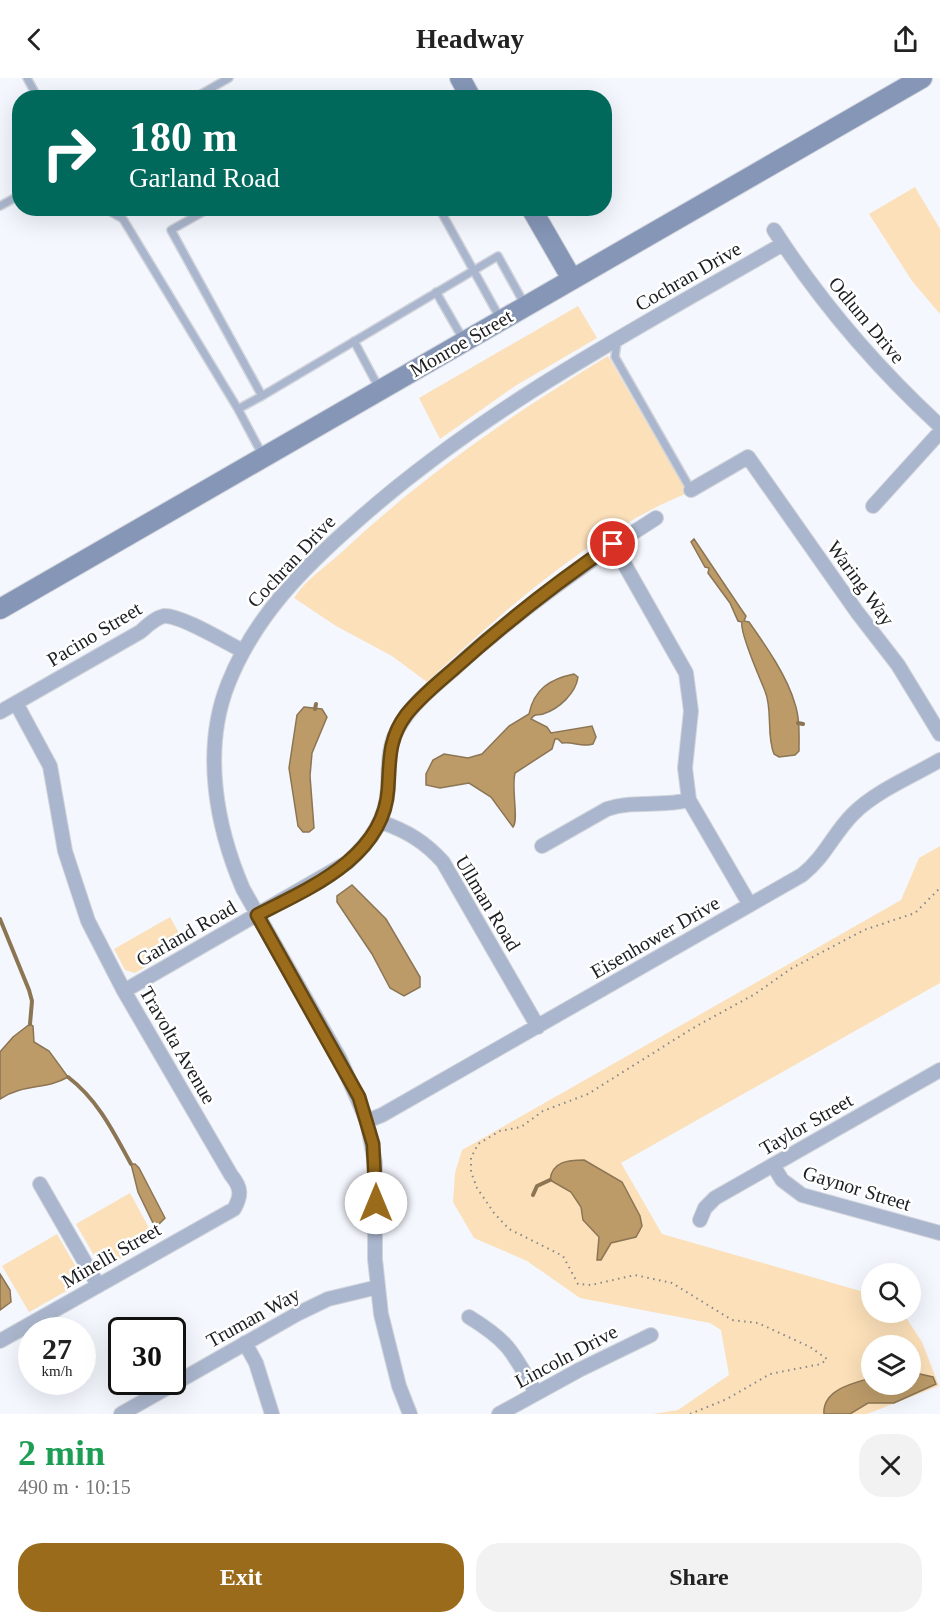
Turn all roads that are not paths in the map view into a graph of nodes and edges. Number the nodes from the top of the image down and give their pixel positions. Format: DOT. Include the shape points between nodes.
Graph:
graph roads {
  1 [pos="229,78"];
  2 [pos="922,78"];
  3 [pos="208,90"];
  4 [pos="118,216"];
  5 [pos="196,216"];
  6 [pos="443,216"];
  7 [pos="536,216"];
  8 [pos="774,230"];
  9 [pos="783,244"];
  10 [pos="473,270"];
  11 [pos="572,279"];
  12 [pos="436,292"];
  13 [pos="526,306"];
  14 [pos="501,320"];
  15 [pos="618,339"];
  16 [pos="354,341"];
  17 [pos="465,341"];
  18 [pos="380,390"];
  19 [pos="261,396"];
  20 [pos="238,409"];
  21 [pos="940,426"];
  22 [pos="940,432"];
  23 [pos="264,457"];
  24 [pos="691,490"];
  25 [pos="873,506"];
  26 [pos="656,518"];
  27 [pos="613,544"];
  28 [pos="0,609"];
  29 [pos="243,651"];
  30 [pos="16,703"];
  31 [pos="0,712"];
  32 [pos="940,734"];
  33 [pos="940,760"];
  34 [pos="689,800"];
  35 [pos="381,822"];
  36 [pos="542,846"];
  37 [pos="750,905"];
  38 [pos="257,915"];
  39 [pos="124,991"];
  40 [pos="538,1027"];
  41 [pos="940,1070"];
  42 [pos="368,1122"];
  43 [pos="773,1165"];
  44 [pos="40,1184"];
  45 [pos="238,1201"];
  46 [pos="700,1220"];
  47 [pos="940,1233"];
  48 [pos="98,1285"];
  49 [pos="378,1287"];
  50 [pos="469,1317"];
  51 [pos="651,1335"];
  52 [pos="0,1341"];
  53 [pos="245,1343"];
  54 [pos="536,1393"];
  55 [pos="121,1414"];
  56 [pos="272,1414"];
  57 [pos="410,1414"];
  58 [pos="499,1414"];
  1 -- 3 [label="lane"];
  2 -- 11 [label="main road, Monroe Street"];
  4 -- 20 [label="lane"];
  5 -- 19 [label="lane" via="171,230"];
  6 -- 10 [label="lane"];
  7 -- 11 [label="main road"];
  8 -- 9 [label="street, Odlum Drive"];
  9 -- 15 [label="street, Cochran Drive"];
  9 -- 21 [label="street, Odlum Drive" via="858,344"];
  10 -- 12 [label="lane"];
  10 -- 13 [label="lane" via="498,256"];
  10 -- 14 [label="lane"];
  11 -- 13 [label="main road, Monroe Street"];
  12 -- 16 [label="lane"];
  12 -- 17 [label="lane"];
  13 -- 14 [label="main road, Monroe Street"];
  14 -- 17 [label="main road, Monroe Street"];
  15 -- 24 [label="lane" via="615,357"];
  15 -- 29 [label="street, Cochran Drive" via="521,395 444,448 384,497 282,592"];
  16 -- 18 [label="lane"];
  16 -- 19 [label="lane"];
  17 -- 18 [label="main road, Monroe Street"];
  18 -- 23 [label="main road, Monroe Street"];
  19 -- 20 [label="lane"];
  20 -- 23 [label="lane"];
  22 -- 25 [label="street"];
  23 -- 28 [label="main road, Monroe Street"];
  24 -- 32 [label="street, Waring Way" via="748,457 856,612 898,665"];
  26 -- 27 [label="street, Garland Road"];
  27 -- 34 [label="street" via="687,673 691,711 685,768"];
  27 -- 35 [label="street, Garland Road" via="502,626 413,706 390,747 388,789"];
  29 -- 30 [label="street, Pacino Street" via="182,618 166,616"];
  29 -- 38 [label="street, Cochran Drive" via="227,687 219,721 216,795 230,859"];
  30 -- 31 [label="street, Pacino Street"];
  30 -- 39 [label="street, Travolta Avenue" via="50,766 65,851 78,895"];
  33 -- 37 [label="street, Eisenhower Drive" via="864,804 814,865"];
  34 -- 36 [label="street" via="618,805"];
  34 -- 37 [label="street"];
  35 -- 38 [label="street, Garland Road" via="348,862"];
  35 -- 40 [label="street, Ullman Road" via="423,842 443,862"];
  37 -- 40 [label="street, Eisenhower Drive"];
  38 -- 39 [label="street, Garland Road"];
  38 -- 42 [label="street, Cochran Drive" via="340,1059"];
  39 -- 45 [label="street, Travolta Avenue" via="239,1184"];
  40 -- 42 [label="street, Eisenhower Drive"];
  41 -- 43 [label="street, Taylor Street"];
  42 -- 49 [label="street, Cochran Drive" via="377,1184"];
  43 -- 46 [label="street, Taylor Street" via="716,1198 705,1208"];
  43 -- 47 [label="street, Gaynor Street" via="782,1180 802,1195"];
  44 -- 48 [label="street"];
  45 -- 48 [label="street, Minelli Street" via="234,1209"];
  48 -- 52 [label="street, Minelli Street"];
  49 -- 53 [label="street, Truman Way" via="320,1303"];
  49 -- 57 [label="street, Cochran Drive" via="387,1344"];
  50 -- 54 [label="street" via="499,1336"];
  51 -- 54 [label="street, Lincoln Drive"];
  53 -- 55 [label="street, Truman Way"];
  53 -- 56 [label="street"];
  54 -- 58 [label="street, Lincoln Drive"];
}
